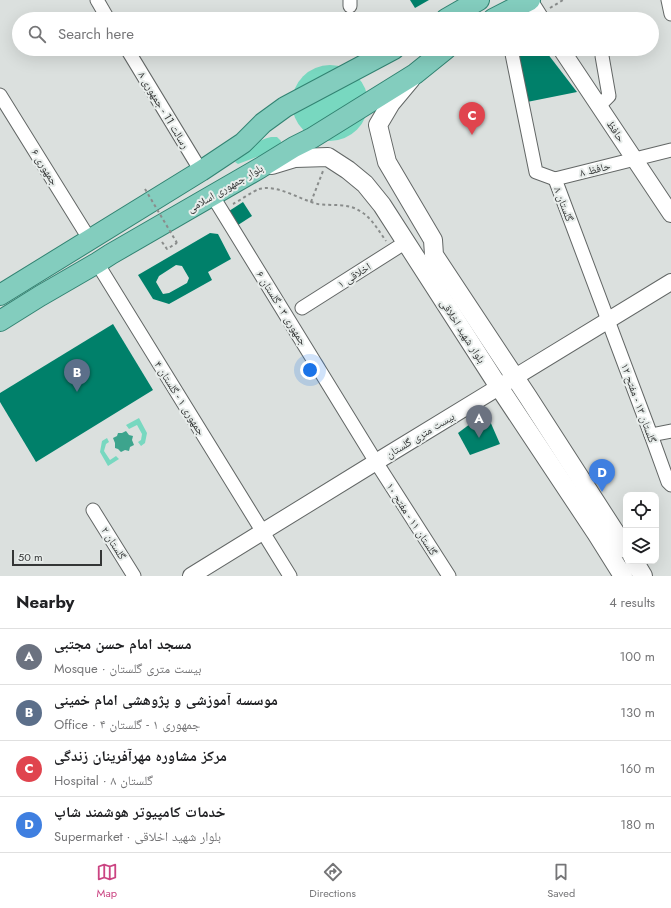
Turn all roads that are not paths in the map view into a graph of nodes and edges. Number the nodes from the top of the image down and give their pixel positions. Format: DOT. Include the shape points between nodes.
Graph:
graph roads {
  1 [pos="97,0"];
  2 [pos="478,0"];
  3 [pos="529,0"];
  4 [pos="668,0"];
  5 [pos="104,12"];
  6 [pos="458,12"];
  7 [pos="506,12"];
  8 [pos="537,12"];
  9 [pos="671,14"];
  10 [pos="131,56"];
  11 [pos="381,56"];
  12 [pos="437,56"];
  13 [pos="512,56"];
  14 [pos="566,56"];
  15 [pos="602,56"];
  16 [pos="415,74"];
  17 [pos="0,95"];
  18 [pos="599,106"];
  19 [pos="671,150"];
  20 [pos="634,159"];
  21 [pos="260,168"];
  22 [pos="201,171"];
  23 [pos="555,179"];
  24 [pos="217,203"];
  25 [pos="671,214"];
  26 [pos="90,240"];
  27 [pos="399,246"];
  28 [pos="97,263"];
  29 [pos="29,277"];
  30 [pos="671,282"];
  31 [pos="0,288"];
  32 [pos="0,295"];
  33 [pos="40,296"];
  34 [pos="302,308"];
  35 [pos="608,320"];
  36 [pos="0,321"];
  37 [pos="0,334"];
  38 [pos="515,377"];
  39 [pos="499,386"];
  40 [pos="671,431"];
  41 [pos="651,435"];
  42 [pos="376,462"];
  43 [pos="671,485"];
  44 [pos="93,510"];
  45 [pos="262,532"];
  46 [pos="623,544"];
  47 [pos="636,564"];
  48 [pos="134,576"];
  49 [pos="191,576"];
  50 [pos="290,576"];
  51 [pos="449,576"];
  52 [pos="623,576"];
  53 [pos="643,576"];
  1 -- 5 [label="street"];
  2 -- 6 [label="main road"];
  3 -- 7 [label="main road"];
  3 -- 8 [label="street"];
  4 -- 9 [label="street"];
  10 -- 22 [label="street, رسالت 11 - جمهوری ۸"];
  11 -- 22 [label="main road" via="285,107 238,146"];
  12 -- 16 [label="main road, بلوار جمهوری اسلامی"];
  13 -- 23 [label="street, گلستان ۸" via="536,172"];
  14 -- 18 [label="street, حافظ"];
  15 -- 18 [label="street" via="609,96"];
  16 -- 21 [label="main road, بلوار جمهوری اسلامی"];
  16 -- 38 [label="main road, بلوار شهید اخلاقی" via="391,103 378,125 387,162 433,240 434,255"];
  17 -- 26 [label="street, جمهوری ۶"];
  18 -- 20 [label="street, حافظ"];
  19 -- 20 [label="street, حافظ ۸"];
  20 -- 23 [label="street, حافظ ۸"];
  20 -- 25 [label="street, حافظ"];
  21 -- 24 [label="main road, بلوار جمهوری اسلامی"];
  21 -- 27 [label="main road, بلوار شهید اخلاقی" via="295,158 328,157 364,184 382,205"];
  22 -- 26 [label="main road"];
  23 -- 35 [label="street, گلستان ۸"];
  24 -- 28 [label="main road, بلوار جمهوری اسلامی"];
  24 -- 42 [label="street, جمهوری ۳ - گلستان ۶"];
  26 -- 29 [label="main road"];
  27 -- 34 [label="street, اخلاقی ۱"];
  27 -- 39 [label="main road, بلوار شهید اخلاقی"];
  28 -- 33 [label="main road, بلوار جمهوری اسلامی"];
  28 -- 45 [label="street, جمهوری ۱ - گلستان ۴"];
  29 -- 31 [label="main road"];
  29 -- 32 [label="main road"];
  30 -- 35 [label="street, بیست متری گلستان"];
  33 -- 36 [label="main road, بلوار جمهوری اسلامی"];
  33 -- 37 [label="main road"];
  35 -- 38 [label="street, بیست متری گلستان"];
  35 -- 41 [label="street, گلستان ۱۳ - مفتح ۱۲"];
  38 -- 39 [label="street, بیست متری گلستان"];
  38 -- 46 [label="main road, بلوار شهید اخلاقی"];
  39 -- 42 [label="street, بیست متری گلستان"];
  39 -- 52 [label="main road, بلوار شهید اخلاقی"];
  40 -- 41 [label="street"];
  41 -- 43 [label="street, گلستان ۱۳ - مفتح ۱۲"];
  42 -- 45 [label="street, بیست متری گلستان"];
  42 -- 51 [label="street, گلستان ۱۱ - مفتح ۱۰"];
  44 -- 48 [label="street, گلستان ۲"];
  45 -- 49 [label="street, بیست متری گلستان"];
  45 -- 50 [label="street, جمهوری ۱ - گلستان ۴"];
  47 -- 53 [label="main road"];
}
